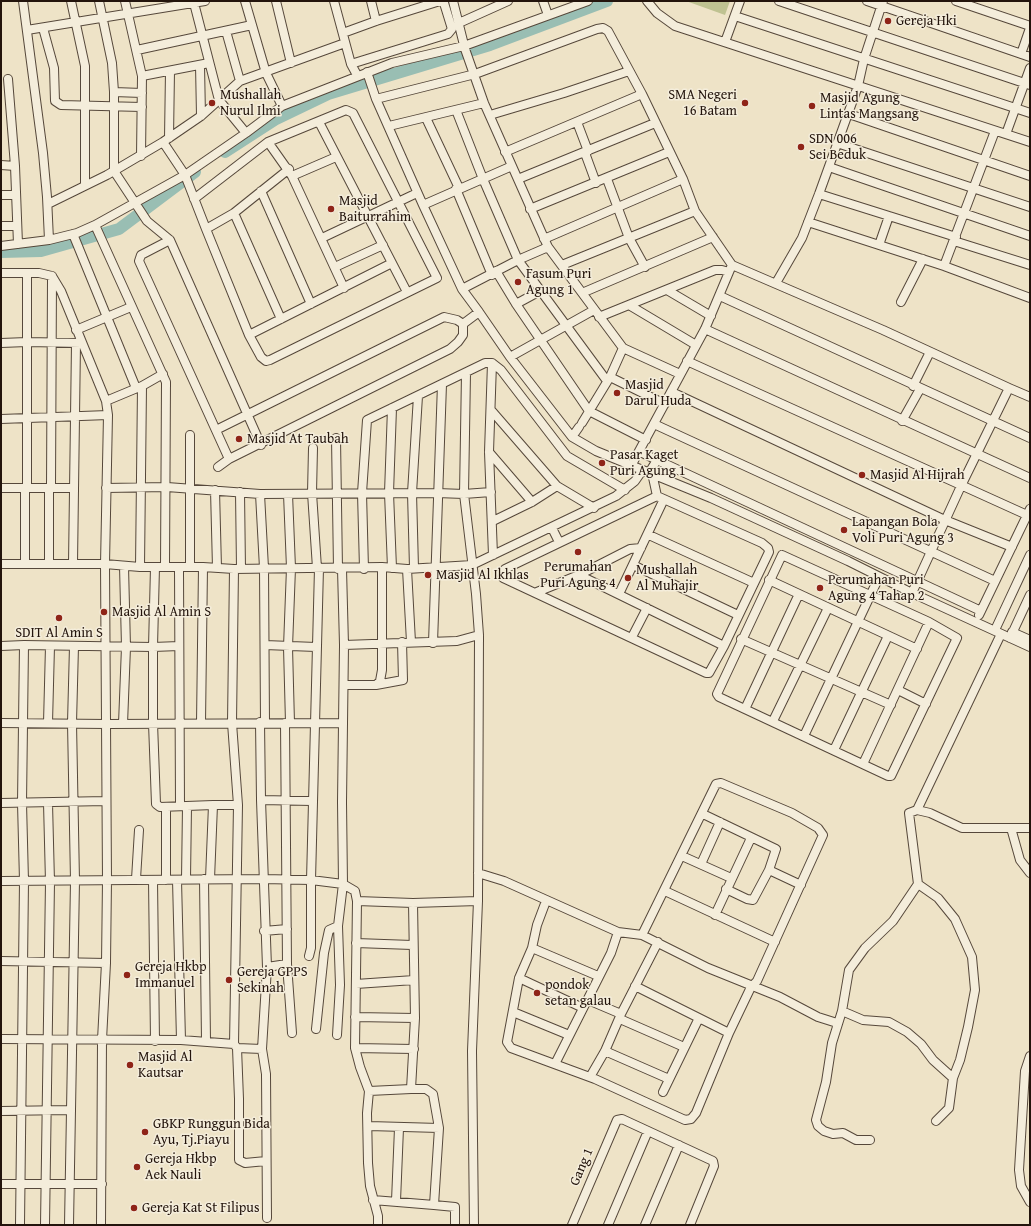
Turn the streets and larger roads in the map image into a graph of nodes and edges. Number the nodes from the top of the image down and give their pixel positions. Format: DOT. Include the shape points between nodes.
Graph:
graph roads {
  1 [pos="23,1"];
  2 [pos="71,1"];
  3 [pos="99,1"];
  4 [pos="125,1"];
  5 [pos="151,1"];
  6 [pos="205,1"];
  7 [pos="245,1"];
  8 [pos="276,1"];
  9 [pos="334,1"];
  10 [pos="371,1"];
  11 [pos="453,1"];
  12 [pos="508,1"];
  13 [pos="543,1"];
  14 [pos="588,1"];
  15 [pos="647,1"];
  16 [pos="740,1"];
  17 [pos="779,1"];
  18 [pos="867,1"];
  19 [pos="956,1"];
  20 [pos="429,2"];
  21 [pos="194,3"];
  22 [pos="882,3"];
  23 [pos="153,10"];
  24 [pos="127,14"];
  25 [pos="548,15"];
  26 [pos="735,16"];
  27 [pos="102,18"];
  28 [pos="376,21"];
  29 [pos="74,22"];
  30 [pos="459,23"];
  31 [pos="252,25"];
  32 [pos="1030,27"];
  33 [pos="43,28"];
  34 [pos="27,30"];
  35 [pos="226,31"];
  36 [pos="343,33"];
  37 [pos="872,33"];
  38 [pos="202,35"];
  39 [pos="725,42"];
  40 [pos="345,43"];
  41 [pos="464,48"];
  42 [pos="137,50"];
  43 [pos="1021,54"];
  44 [pos="1030,57"];
  45 [pos="864,58"];
  46 [pos="291,63"];
  47 [pos="205,64"];
  48 [pos="350,64"];
  49 [pos="1030,68"];
  50 [pos="170,71"];
  51 [pos="629,71"];
  52 [pos="266,73"];
  53 [pos="475,74"];
  54 [pos="357,75"];
  55 [pos="368,75"];
  56 [pos="142,76"];
  57 [pos="8,79"];
  58 [pos="240,81"];
  59 [pos="1027,84"];
  60 [pos="858,86"];
  61 [pos="114,92"];
  62 [pos="142,93"];
  63 [pos="642,94"];
  64 [pos="376,96"];
  65 [pos="219,100"];
  66 [pos="484,103"];
  67 [pos="87,105"];
  68 [pos="114,106"];
  69 [pos="282,106"];
  70 [pos="142,107"];
  71 [pos="1015,108"];
  72 [pos="456,110"];
  73 [pos="849,114"];
  74 [pos="1030,114"];
  75 [pos="490,115"];
  76 [pos="201,116"];
  77 [pos="426,118"];
  78 [pos="318,122"];
  79 [pos="577,122"];
  80 [pos="655,123"];
  81 [pos="389,126"];
  82 [pos="996,131"];
  83 [pos="246,133"];
  84 [pos="1006,134"];
  85 [pos="166,140"];
  86 [pos="268,142"];
  87 [pos="1030,142"];
  88 [pos="837,143"];
  89 [pos="505,152"];
  90 [pos="586,152"];
  91 [pos="669,152"];
  92 [pos="140,156"];
  93 [pos="336,157"];
  94 [pos="983,160"];
  95 [pos="1,165"];
  96 [pos="15,166"];
  97 [pos="512,166"];
  98 [pos="829,167"];
  99 [pos="114,171"];
  100 [pos="291,173"];
  101 [pos="1030,176"];
  102 [pos="187,178"];
  103 [pos="483,179"];
  104 [pos="518,179"];
  105 [pos="607,179"];
  106 [pos="683,179"];
  107 [pos="596,183"];
  108 [pos="85,185"];
  109 [pos="972,187"];
  110 [pos="458,189"];
  111 [pos="261,191"];
  112 [pos="417,193"];
  113 [pos="819,194"];
  114 [pos="1,195"];
  115 [pos="15,195"];
  116 [pos="194,199"];
  117 [pos="398,201"];
  118 [pos="48,204"];
  119 [pos="422,205"];
  120 [pos="138,206"];
  121 [pos="1030,207"];
  122 [pos="530,209"];
  123 [pos="617,209"];
  124 [pos="695,211"];
  125 [pos="234,213"];
  126 [pos="964,214"];
  127 [pos="368,216"];
  128 [pos="889,216"];
  129 [pos="807,225"];
  130 [pos="1,226"];
  131 [pos="17,226"];
  132 [pos="206,230"];
  133 [pos="98,232"];
  134 [pos="1030,236"];
  135 [pos="74,237"];
  136 [pos="322,238"];
  137 [pos="629,238"];
  138 [pos="712,238"];
  139 [pos="544,239"];
  140 [pos="955,239"];
  141 [pos="49,240"];
  142 [pos="170,240"];
  143 [pos="18,244"];
  144 [pos="383,245"];
  145 [pos="879,245"];
  146 [pos="1,246"];
  147 [pos="548,247"];
  148 [pos="923,259"];
  149 [pos="518,260"];
  150 [pos="392,263"];
  151 [pos="562,265"];
  152 [pos="1030,265"];
  153 [pos="645,266"];
  154 [pos="944,266"];
  155 [pos="335,267"];
  156 [pos="730,269"];
  157 [pos="1,273"];
  158 [pos="27,273"];
  159 [pos="494,273"];
  160 [pos="52,276"];
  161 [pos="776,283"];
  162 [pos="344,288"];
  163 [pos="462,289"];
  164 [pos="668,290"];
  165 [pos="540,291"];
  166 [pos="407,292"];
  167 [pos="582,293"];
  168 [pos="720,296"];
  169 [pos="1030,298"];
  170 [pos="901,302"];
  171 [pos="311,304"];
  172 [pos="516,304"];
  173 [pos="629,305"];
  174 [pos="131,307"];
  175 [pos="594,310"];
  176 [pos="479,312"];
  177 [pos="711,316"];
  178 [pos="600,317"];
  179 [pos="106,318"];
  180 [pos="281,319"];
  181 [pos="463,324"];
  182 [pos="565,325"];
  183 [pos="705,329"];
  184 [pos="76,330"];
  185 [pos="249,335"];
  186 [pos="540,340"];
  187 [pos="27,342"];
  188 [pos="52,342"];
  189 [pos="1,343"];
  190 [pos="79,343"];
  191 [pos="696,345"];
  192 [pos="623,348"];
  193 [pos="930,352"];
  194 [pos="510,357"];
  195 [pos="687,361"];
  196 [pos="492,363"];
  197 [pos="466,373"];
  198 [pos="163,374"];
  199 [pos="680,374"];
  200 [pos="608,379"];
  201 [pos="442,384"];
  202 [pos="139,387"];
  203 [pos="917,388"];
  204 [pos="1009,388"];
  205 [pos="672,392"];
  206 [pos="418,396"];
  207 [pos="1030,397"];
  208 [pos="106,401"];
  209 [pos="665,404"];
  210 [pos="392,408"];
  211 [pos="491,410"];
  212 [pos="589,411"];
  213 [pos="108,415"];
  214 [pos="248,415"];
  215 [pos="76,416"];
  216 [pos="50,417"];
  217 [pos="26,418"];
  218 [pos="1,419"];
  219 [pos="902,421"];
  220 [pos="993,422"];
  221 [pos="654,424"];
  222 [pos="216,430"];
  223 [pos="190,435"];
  224 [pos="572,437"];
  225 [pos="336,438"];
  226 [pos="1030,438"];
  227 [pos="646,440"];
  228 [pos="261,445"];
  229 [pos="313,448"];
  230 [pos="489,452"];
  231 [pos="640,452"];
  232 [pos="976,455"];
  233 [pos="229,459"];
  234 [pos="657,460"];
  235 [pos="631,466"];
  236 [pos="218,467"];
  237 [pos="642,471"];
  238 [pos="1030,478"];
  239 [pos="653,480"];
  240 [pos="557,486"];
  241 [pos="961,486"];
  242 [pos="142,487"];
  243 [pos="167,487"];
  244 [pos="1,488"];
  245 [pos="26,488"];
  246 [pos="50,488"];
  247 [pos="74,488"];
  248 [pos="106,488"];
  249 [pos="191,488"];
  250 [pos="215,490"];
  251 [pos="625,490"];
  252 [pos="240,492"];
  253 [pos="337,492"];
  254 [pos="491,492"];
  255 [pos="312,493"];
  256 [pos="362,493"];
  257 [pos="389,493"];
  258 [pos="412,493"];
  259 [pos="437,493"];
  260 [pos="260,494"];
  261 [pos="288,494"];
  262 [pos="464,494"];
  263 [pos="661,498"];
  264 [pos="532,502"];
  265 [pos="594,508"];
  266 [pos="1029,512"];
  267 [pos="945,520"];
  268 [pos="493,521"];
  269 [pos="552,528"];
  270 [pos="649,535"];
  271 [pos="559,542"];
  272 [pos="1012,547"];
  273 [pos="641,548"];
  274 [pos="930,552"];
  275 [pos="493,555"];
  276 [pos="1030,555"];
  277 [pos="1,564"];
  278 [pos="25,564"];
  279 [pos="49,564"];
  280 [pos="73,564"];
  281 [pos="105,564"];
  282 [pos="472,565"];
  283 [pos="633,565"];
  284 [pos="124,566"];
  285 [pos="140,567"];
  286 [pos="155,567"];
  287 [pos="165,567"];
  288 [pos="203,567"];
  289 [pos="382,567"];
  290 [pos="178,568"];
  291 [pos="190,568"];
  292 [pos="217,568"];
  293 [pos="264,568"];
  294 [pos="291,568"];
  295 [pos="318,568"];
  296 [pos="392,568"];
  297 [pos="411,568"];
  298 [pos="435,568"];
  299 [pos="237,569"];
  300 [pos="340,569"];
  301 [pos="364,569"];
  302 [pos="579,575"];
  303 [pos="879,579"];
  304 [pos="769,580"];
  305 [pos="995,580"];
  306 [pos="917,582"];
  307 [pos="754,583"];
  308 [pos="536,592"];
  309 [pos="912,593"];
  310 [pos="619,594"];
  311 [pos="798,594"];
  312 [pos="872,594"];
  313 [pos="1030,595"];
  314 [pos="647,608"];
  315 [pos="828,608"];
  316 [pos="981,611"];
  317 [pos="738,615"];
  318 [pos="976,621"];
  319 [pos="859,622"];
  320 [pos="929,622"];
  321 [pos="998,632"];
  322 [pos="479,635"];
  323 [pos="1011,635"];
  324 [pos="888,636"];
  325 [pos="632,637"];
  326 [pos="741,639"];
  327 [pos="1030,640"];
  328 [pos="382,642"];
  329 [pos="406,642"];
  330 [pos="433,643"];
  331 [pos="24,645"];
  332 [pos="344,645"];
  333 [pos="1,646"];
  334 [pos="50,646"];
  335 [pos="74,646"];
  336 [pos="106,646"];
  337 [pos="126,646"];
  338 [pos="179,646"];
  339 [pos="265,646"];
  340 [pos="724,646"];
  341 [pos="153,647"];
  342 [pos="288,647"];
  343 [pos="316,647"];
  344 [pos="1030,647"];
  345 [pos="917,649"];
  346 [pos="771,652"];
  347 [pos="800,666"];
  348 [pos="831,679"];
  349 [pos="344,685"];
  350 [pos="376,685"];
  351 [pos="898,690"];
  352 [pos="862,692"];
  353 [pos="926,704"];
  354 [pos="891,705"];
  355 [pos="745,709"];
  356 [pos="773,722"];
  357 [pos="1,723"];
  358 [pos="23,723"];
  359 [pos="72,723"];
  360 [pos="153,723"];
  361 [pos="178,723"];
  362 [pos="201,723"];
  363 [pos="232,723"];
  364 [pos="262,723"];
  365 [pos="288,723"];
  366 [pos="343,723"];
  367 [pos="48,724"];
  368 [pos="106,724"];
  369 [pos="124,724"];
  370 [pos="314,724"];
  371 [pos="804,736"];
  372 [pos="834,750"];
  373 [pos="863,764"];
  374 [pos="284,799"];
  375 [pos="261,800"];
  376 [pos="106,801"];
  377 [pos="312,801"];
  378 [pos="74,802"];
  379 [pos="1,803"];
  380 [pos="22,803"];
  381 [pos="48,803"];
  382 [pos="213,805"];
  383 [pos="238,805"];
  384 [pos="184,806"];
  385 [pos="166,807"];
  386 [pos="917,810"];
  387 [pos="702,814"];
  388 [pos="720,822"];
  389 [pos="1011,828"];
  390 [pos="1030,828"];
  391 [pos="138,830"];
  392 [pos="751,838"];
  393 [pos="682,856"];
  394 [pos="701,864"];
  395 [pos="769,870"];
  396 [pos="478,873"];
  397 [pos="1030,873"];
  398 [pos="731,878"];
  399 [pos="136,879"];
  400 [pos="186,879"];
  401 [pos="207,879"];
  402 [pos="238,879"];
  403 [pos="263,879"];
  404 [pos="286,879"];
  405 [pos="107,880"];
  406 [pos="153,880"];
  407 [pos="166,880"];
  408 [pos="177,880"];
  409 [pos="310,880"];
  410 [pos="1,881"];
  411 [pos="24,881"];
  412 [pos="75,881"];
  413 [pos="50,882"];
  414 [pos="343,884"];
  415 [pos="918,884"];
  416 [pos="801,885"];
  417 [pos="726,889"];
  418 [pos="665,891"];
  419 [pos="357,901"];
  420 [pos="478,901"];
  421 [pos="546,901"];
  422 [pos="413,903"];
  423 [pos="715,915"];
  424 [pos="338,926"];
  425 [pos="287,929"];
  426 [pos="264,931"];
  427 [pos="618,932"];
  428 [pos="642,935"];
  429 [pos="658,942"];
  430 [pos="775,942"];
  431 [pos="356,943"];
  432 [pos="412,945"];
  433 [pos="532,948"];
  434 [pos="309,956"];
  435 [pos="1,961"];
  436 [pos="23,962"];
  437 [pos="48,962"];
  438 [pos="73,962"];
  439 [pos="106,963"];
  440 [pos="287,964"];
  441 [pos="267,967"];
  442 [pos="598,976"];
  443 [pos="519,978"];
  444 [pos="414,980"];
  445 [pos="356,984"];
  446 [pos="635,986"];
  447 [pos="751,987"];
  448 [pos="588,1000"];
  449 [pos="583,1008"];
  450 [pos="842,1011"];
  451 [pos="513,1012"];
  452 [pos="355,1017"];
  453 [pos="620,1017"];
  454 [pos="415,1018"];
  455 [pos="699,1018"];
  456 [pos="837,1023"];
  457 [pos="316,1029"];
  458 [pos="292,1033"];
  459 [pos="729,1033"];
  460 [pos="337,1035"];
  461 [pos="569,1035"];
  462 [pos="1,1039"];
  463 [pos="22,1039"];
  464 [pos="46,1039"];
  465 [pos="71,1039"];
  466 [pos="102,1040"];
  467 [pos="181,1040"];
  468 [pos="155,1041"];
  469 [pos="206,1041"];
  470 [pos="235,1046"];
  471 [pos="684,1047"];
  472 [pos="355,1048"];
  473 [pos="262,1049"];
  474 [pos="414,1049"];
  475 [pos="605,1051"];
  476 [pos="1030,1056"];
  477 [pos="555,1064"];
  478 [pos="590,1077"];
  479 [pos="953,1078"];
  480 [pos="669,1079"];
  481 [pos="411,1089"];
  482 [pos="369,1092"];
  483 [pos="663,1092"];
  484 [pos="22,1110"];
  485 [pos="46,1110"];
  486 [pos="70,1110"];
  487 [pos="1,1111"];
  488 [pos="936,1121"];
  489 [pos="369,1126"];
  490 [pos="399,1128"];
  491 [pos="439,1128"];
  492 [pos="648,1131"];
  493 [pos="870,1140"];
  494 [pos="679,1145"];
  495 [pos="266,1161"];
  496 [pos="1,1184"];
  497 [pos="20,1184"];
  498 [pos="45,1184"];
  499 [pos="69,1184"];
  500 [pos="102,1184"];
  501 [pos="373,1200"];
  502 [pos="396,1201"];
  503 [pos="1030,1202"];
  504 [pos="434,1205"];
  505 [pos="267,1218"];
  506 [pos="20,1225"];
  507 [pos="45,1225"];
  508 [pos="69,1225"];
  509 [pos="101,1225"];
  510 [pos="378,1225"];
  511 [pos="455,1225"];
  512 [pos="474,1225"];
  513 [pos="572,1225"];
  514 [pos="608,1225"];
  515 [pos="645,1225"];
  516 [pos="690,1225"];
  1 -- 34 [label="street"];
  2 -- 29 [label="street"];
  3 -- 27 [label="street"];
  4 -- 24 [label="street"];
  5 -- 23 [label="street"];
  6 -- 21 [label="street"];
  7 -- 31 [label="street"];
  8 -- 46 [label="street"];
  9 -- 36 [label="street"];
  10 -- 28 [label="street"];
  11 -- 30 [label="street"];
  12 -- 30 [label="street"];
  13 -- 25 [label="street"];
  14 -- 25 [label="street"];
  15 -- 39 [label="street" via="657,13 675,26"];
  16 -- 26 [label="street"];
  17 -- 37 [label="street"];
  18 -- 22 [label="street"];
  19 -- 32 [label="street"];
  20 -- 28 [label="street"];
  20 -- 48 [label="street" via="444,3 451,32"];
  21 -- 23 [label="street"];
  21 -- 38 [label="street"];
  22 -- 37 [label="street"];
  22 -- 43 [label="street"];
  23 -- 24 [label="street"];
  24 -- 27 [label="street"];
  24 -- 42 [label="street"];
  25 -- 41 [label="street"];
  26 -- 39 [label="street"];
  26 -- 45 [label="street"];
  27 -- 29 [label="street"];
  27 -- 61 [label="street" via="112,63"];
  28 -- 36 [label="street"];
  29 -- 33 [label="street"];
  29 -- 67 [label="street" via="85,66"];
  30 -- 41 [label="street"];
  31 -- 35 [label="street"];
  31 -- 52 [label="street"];
  32 -- 43 [label="street"];
  33 -- 34 [label="street"];
  33 -- 67 [label="street" via="54,68 56,101 60,105"];
  34 -- 118 [label="street"];
  35 -- 38 [label="street"];
  35 -- 58 [label="street"];
  36 -- 40 [label="street"];
  37 -- 45 [label="street"];
  37 -- 59 [label="street"];
  38 -- 42 [label="street"];
  38 -- 47 [label="street"];
  39 -- 60 [label="street"];
  40 -- 46 [label="street"];
  40 -- 48 [label="street"];
  41 -- 53 [label="street"];
  41 -- 55 [label="street" via="404,60"];
  42 -- 56 [label="street"];
  43 -- 44 [label="street"];
  45 -- 60 [label="street"];
  45 -- 71 [label="street"];
  46 -- 52 [label="street"];
  47 -- 50 [label="street"];
  47 -- 65 [label="street"];
  47 -- 76 [label="street"];
  48 -- 54 [label="street"];
  49 -- 59 [label="street"];
  50 -- 56 [label="street"];
  50 -- 85 [label="street"];
  51 -- 53 [label="street" via="608,31 603,28"];
  51 -- 63 [label="street"];
  51 -- 75 [label="street" via="564,94"];
  52 -- 58 [label="street"];
  52 -- 69 [label="street"];
  53 -- 64 [label="street"];
  53 -- 66 [label="street"];
  54 -- 55 [label="street"];
  54 -- 69 [label="street"];
  55 -- 64 [label="street"];
  56 -- 62 [label="street"];
  57 -- 96 [label="street"];
  58 -- 65 [label="street"];
  59 -- 71 [label="street"];
  60 -- 73 [label="street"];
  60 -- 82 [label="street"];
  61 -- 62 [label="street"];
  61 -- 68 [label="street"];
  62 -- 70 [label="street"];
  63 -- 79 [label="street"];
  63 -- 80 [label="street"];
  64 -- 81 [label="street"];
  65 -- 76 [label="street"];
  65 -- 83 [label="street"];
  66 -- 72 [label="street"];
  66 -- 75 [label="street"];
  67 -- 68 [label="street"];
  67 -- 108 [label="street"];
  68 -- 70 [label="street"];
  68 -- 99 [label="street"];
  69 -- 83 [label="street"];
  70 -- 92 [label="street"];
  71 -- 74 [label="street"];
  71 -- 84 [label="street"];
  72 -- 77 [label="street"];
  72 -- 103 [label="street"];
  73 -- 88 [label="street"];
  73 -- 94 [label="street"];
  75 -- 89 [label="street"];
  76 -- 85 [label="street"];
  77 -- 81 [label="street"];
  77 -- 110 [label="street"];
  78 -- 86 [label="street"];
  78 -- 93 [label="street"];
  78 -- 117 [label="street" via="346,110 352,113"];
  79 -- 89 [label="street"];
  79 -- 90 [label="street"];
  80 -- 90 [label="street"];
  80 -- 91 [label="street"];
  81 -- 112 [label="street"];
  82 -- 84 [label="street"];
  82 -- 94 [label="street"];
  83 -- 102 [label="street"];
  84 -- 87 [label="street"];
  85 -- 92 [label="street"];
  85 -- 102 [label="street"];
  86 -- 100 [label="street"];
  86 -- 116 [label="street"];
  88 -- 98 [label="street"];
  88 -- 109 [label="street"];
  89 -- 97 [label="street"];
  90 -- 104 [label="street"];
  90 -- 107 [label="street"];
  91 -- 105 [label="street"];
  91 -- 106 [label="street"];
  92 -- 99 [label="street"];
  93 -- 100 [label="street"];
  93 -- 127 [label="street"];
  94 -- 101 [label="street"];
  94 -- 109 [label="street"];
  95 -- 96 [label="street"];
  96 -- 115 [label="street"];
  97 -- 103 [label="street"];
  97 -- 104 [label="street"];
  98 -- 113 [label="street"];
  98 -- 126 [label="street"];
  99 -- 108 [label="street"];
  99 -- 120 [label="street"];
  100 -- 111 [label="street"];
  100 -- 136 [label="street"];
  102 -- 116 [label="street"];
  102 -- 120 [label="street"];
  103 -- 110 [label="street"];
  103 -- 149 [label="street"];
  104 -- 122 [label="street"];
  105 -- 107 [label="street"];
  105 -- 123 [label="street"];
  106 -- 123 [label="street"];
  106 -- 124 [label="street"];
  107 -- 122 [label="street"];
  108 -- 118 [label="street" via="68,196"];
  109 -- 121 [label="street"];
  109 -- 126 [label="street"];
  110 -- 119 [label="street"];
  110 -- 159 [label="street"];
  111 -- 125 [label="street"];
  111 -- 171 [label="street"];
  112 -- 117 [label="street"];
  112 -- 119 [label="street"];
  113 -- 128 [label="street"];
  113 -- 129 [label="street"];
  114 -- 115 [label="street"];
  115 -- 131 [label="street"];
  116 -- 132 [label="street"];
  117 -- 127 [label="street"];
  117 -- 166 [label="street" via="437,278"];
  118 -- 141 [label="street"];
  119 -- 163 [label="street"];
  120 -- 133 [label="street"];
  120 -- 142 [label="street" via="145,217"];
  122 -- 139 [label="street"];
  123 -- 137 [label="street"];
  123 -- 139 [label="street"];
  124 -- 137 [label="street"];
  124 -- 138 [label="street"];
  125 -- 132 [label="street"];
  125 -- 180 [label="street"];
  126 -- 134 [label="street"];
  126 -- 140 [label="street"];
  127 -- 136 [label="street"];
  127 -- 144 [label="street"];
  128 -- 140 [label="street"];
  128 -- 145 [label="street"];
  129 -- 145 [label="street"];
  129 -- 161 [label="street"];
  130 -- 131 [label="street"];
  131 -- 143 [label="street"];
  132 -- 185 [label="street"];
  133 -- 135 [label="street"];
  133 -- 174 [label="street"];
  135 -- 141 [label="street"];
  135 -- 179 [label="street"];
  136 -- 155 [label="street"];
  137 -- 151 [label="street"];
  137 -- 153 [label="street"];
  138 -- 153 [label="street"];
  138 -- 156 [label="street"];
  139 -- 147 [label="street"];
  140 -- 152 [label="street"];
  140 -- 154 [label="street"];
  141 -- 143 [label="street"];
  142 -- 214 [label="street"];
  142 -- 222 [label="street" via="141,255 139,261"];
  143 -- 146 [label="street"];
  144 -- 150 [label="street"];
  144 -- 155 [label="street"];
  145 -- 148 [label="street"];
  147 -- 149 [label="street"];
  147 -- 151 [label="street"];
  148 -- 154 [label="street"];
  148 -- 170 [label="street"];
  149 -- 159 [label="street"];
  149 -- 165 [label="street"];
  150 -- 162 [label="street"];
  150 -- 166 [label="street"];
  151 -- 167 [label="street"];
  153 -- 167 [label="street"];
  154 -- 169 [label="street"];
  155 -- 162 [label="street"];
  156 -- 161 [label="street"];
  156 -- 164 [label="street" via="715,270"];
  156 -- 168 [label="street"];
  157 -- 158 [label="street"];
  158 -- 160 [label="street" via="46,273"];
  158 -- 187 [label="street"];
  159 -- 163 [label="street"];
  159 -- 172 [label="street"];
  160 -- 184 [label="street" via="61,291"];
  160 -- 188 [label="street"];
  161 -- 193 [label="street"];
  162 -- 171 [label="street"];
  163 -- 176 [label="street"];
  164 -- 173 [label="street"];
  164 -- 177 [label="street"];
  165 -- 172 [label="street"];
  165 -- 182 [label="street"];
  166 -- 185 [label="street" via="270,360 266,361 261,357"];
  167 -- 175 [label="street"];
  168 -- 177 [label="street"];
  168 -- 203 [label="street"];
  171 -- 180 [label="street"];
  172 -- 186 [label="street"];
  173 -- 178 [label="street"];
  173 -- 191 [label="street"];
  174 -- 179 [label="street"];
  174 -- 198 [label="street"];
  175 -- 178 [label="street"];
  175 -- 182 [label="street"];
  176 -- 181 [label="street"];
  176 -- 194 [label="street"];
  177 -- 183 [label="street"];
  178 -- 192 [label="street"];
  179 -- 184 [label="street"];
  179 -- 202 [label="street"];
  180 -- 185 [label="street"];
  181 -- 214 [label="street" via="444,317"];
  181 -- 228 [label="street" via="463,335 450,349"];
  182 -- 186 [label="street"];
  182 -- 200 [label="street"];
  183 -- 191 [label="street"];
  183 -- 219 [label="street"];
  184 -- 190 [label="street"];
  186 -- 194 [label="street"];
  186 -- 212 [label="street"];
  187 -- 188 [label="street"];
  187 -- 189 [label="street"];
  187 -- 217 [label="street"];
  188 -- 190 [label="street"];
  188 -- 216 [label="street"];
  190 -- 208 [label="street"];
  190 -- 215 [label="street"];
  191 -- 195 [label="street"];
  192 -- 199 [label="street"];
  192 -- 200 [label="street"];
  193 -- 203 [label="street"];
  193 -- 204 [label="street"];
  194 -- 224 [label="street"];
  195 -- 199 [label="street"];
  195 -- 241 [label="street"];
  196 -- 197 [label="street" via="485,363"];
  196 -- 211 [label="street"];
  196 -- 251 [label="street" via="501,370 567,456"];
  197 -- 201 [label="street"];
  197 -- 262 [label="street"];
  198 -- 202 [label="street"];
  198 -- 243 [label="street" via="167,389"];
  199 -- 205 [label="street"];
  200 -- 209 [label="street"];
  200 -- 212 [label="street"];
  201 -- 206 [label="street"];
  201 -- 259 [label="street"];
  202 -- 208 [label="street"];
  202 -- 242 [label="street"];
  203 -- 219 [label="street"];
  203 -- 220 [label="street"];
  204 -- 207 [label="street"];
  204 -- 220 [label="street"];
  205 -- 209 [label="street"];
  205 -- 267 [label="street"];
  206 -- 210 [label="street"];
  206 -- 258 [label="street"];
  208 -- 213 [label="street"];
  209 -- 221 [label="street"];
  210 -- 256 [label="street" via="367,420"];
  210 -- 257 [label="street"];
  211 -- 230 [label="street"];
  211 -- 240 [label="street"];
  212 -- 224 [label="street"];
  212 -- 227 [label="street"];
  213 -- 215 [label="street"];
  213 -- 248 [label="street"];
  214 -- 222 [label="street"];
  214 -- 228 [label="street"];
  215 -- 216 [label="street"];
  215 -- 247 [label="street"];
  216 -- 217 [label="street"];
  216 -- 246 [label="street"];
  217 -- 218 [label="street"];
  217 -- 245 [label="street"];
  219 -- 232 [label="street"];
  220 -- 226 [label="street"];
  220 -- 232 [label="street"];
  221 -- 227 [label="street"];
  221 -- 274 [label="street"];
  222 -- 233 [label="street"];
  223 -- 249 [label="street"];
  224 -- 235 [label="street"];
  225 -- 253 [label="street"];
  227 -- 231 [label="street"];
  228 -- 233 [label="street"];
  229 -- 255 [label="street"];
  230 -- 254 [label="street"];
  230 -- 264 [label="street"];
  231 -- 234 [label="street"];
  231 -- 235 [label="street"];
  232 -- 238 [label="street"];
  232 -- 241 [label="street"];
  233 -- 236 [label="street"];
  234 -- 239 [label="street" via="652,468"];
  234 -- 306 [label="street"];
  235 -- 237 [label="street"];
  237 -- 239 [label="street"];
  237 -- 251 [label="street"];
  239 -- 263 [label="street"];
  239 -- 303 [label="street" via="711,498"];
  240 -- 264 [label="street"];
  240 -- 265 [label="street"];
  241 -- 266 [label="street"];
  241 -- 267 [label="street"];
  242 -- 243 [label="street"];
  242 -- 248 [label="street"];
  242 -- 285 [label="street"];
  243 -- 249 [label="street"];
  243 -- 287 [label="street"];
  244 -- 245 [label="street"];
  245 -- 246 [label="street"];
  245 -- 278 [label="street"];
  246 -- 247 [label="street"];
  246 -- 279 [label="street"];
  247 -- 280 [label="street"];
  248 -- 281 [label="street"];
  249 -- 250 [label="street"];
  249 -- 291 [label="street"];
  250 -- 252 [label="street"];
  250 -- 292 [label="street"];
  251 -- 265 [label="street"];
  252 -- 260 [label="street"];
  252 -- 299 [label="street"];
  253 -- 255 [label="street"];
  253 -- 256 [label="street"];
  253 -- 300 [label="street"];
  254 -- 262 [label="street"];
  254 -- 268 [label="street"];
  255 -- 261 [label="street"];
  255 -- 295 [label="street"];
  256 -- 257 [label="street"];
  256 -- 301 [label="street"];
  257 -- 258 [label="street"];
  257 -- 296 [label="street"];
  258 -- 259 [label="street"];
  258 -- 297 [label="street"];
  259 -- 262 [label="street"];
  259 -- 298 [label="street"];
  260 -- 261 [label="street"];
  260 -- 293 [label="street"];
  261 -- 294 [label="street"];
  262 -- 282 [label="street"];
  263 -- 270 [label="street"];
  263 -- 271 [label="street"];
  263 -- 307 [label="street" via="768,548 769,552"];
  264 -- 268 [label="street"];
  265 -- 269 [label="street"];
  266 -- 272 [label="street"];
  267 -- 272 [label="street"];
  267 -- 274 [label="street"];
  268 -- 275 [label="street"];
  269 -- 271 [label="street"];
  269 -- 275 [label="street"];
  270 -- 273 [label="street"];
  270 -- 307 [label="street"];
  271 -- 308 [label="street" via="501,573 503,578"];
  272 -- 305 [label="street"];
  273 -- 283 [label="street"];
  273 -- 302 [label="street" via="630,549"];
  274 -- 305 [label="street"];
  274 -- 306 [label="street"];
  275 -- 282 [label="street"];
  276 -- 321 [label="street"];
  277 -- 278 [label="street"];
  278 -- 279 [label="street"];
  279 -- 280 [label="street"];
  280 -- 281 [label="street"];
  281 -- 284 [label="street"];
  281 -- 336 [label="street"];
  282 -- 298 [label="street"];
  282 -- 322 [label="street"];
  283 -- 310 [label="street"];
  283 -- 317 [label="street"];
  284 -- 285 [label="street"];
  284 -- 337 [label="street"];
  285 -- 286 [label="street"];
  286 -- 287 [label="street"];
  286 -- 341 [label="street"];
  287 -- 290 [label="street"];
  288 -- 291 [label="street"];
  288 -- 292 [label="street"];
  288 -- 362 [label="street"];
  289 -- 296 [label="street"];
  289 -- 301 [label="street"];
  289 -- 328 [label="street"];
  290 -- 291 [label="street"];
  290 -- 338 [label="street"];
  292 -- 299 [label="street"];
  293 -- 294 [label="street"];
  293 -- 299 [label="street"];
  293 -- 339 [label="street"];
  294 -- 295 [label="street"];
  294 -- 342 [label="street"];
  295 -- 300 [label="street"];
  295 -- 343 [label="street"];
  296 -- 297 [label="street"];
  297 -- 298 [label="street"];
  297 -- 329 [label="street"];
  298 -- 330 [label="street"];
  299 -- 363 [label="street"];
  300 -- 301 [label="street"];
  300 -- 332 [label="street"];
  302 -- 308 [label="street"];
  302 -- 310 [label="street"];
  303 -- 309 [label="street"];
  303 -- 312 [label="street"];
  304 -- 311 [label="street"];
  304 -- 312 [label="street" via="781,556 784,555"];
  304 -- 326 [label="street"];
  305 -- 316 [label="street"];
  306 -- 309 [label="street"];
  306 -- 316 [label="street"];
  307 -- 317 [label="street"];
  308 -- 325 [label="street"];
  309 -- 318 [label="street"];
  310 -- 314 [label="street"];
  311 -- 315 [label="street"];
  311 -- 346 [label="street"];
  312 -- 319 [label="street"];
  312 -- 320 [label="street"];
  313 -- 323 [label="street"];
  314 -- 325 [label="street"];
  314 -- 340 [label="street"];
  315 -- 319 [label="street"];
  315 -- 347 [label="street"];
  316 -- 318 [label="street"];
  317 -- 340 [label="street"];
  318 -- 321 [label="street"];
  319 -- 324 [label="street"];
  319 -- 348 [label="street"];
  320 -- 345 [label="street"];
  320 -- 353 [label="street" via="957,638"];
  321 -- 323 [label="street"];
  321 -- 386 [label="street"];
  322 -- 330 [label="street" via="457,641"];
  322 -- 396 [label="street"];
  323 -- 327 [label="street"];
  323 -- 344 [label="street"];
  324 -- 345 [label="street"];
  324 -- 352 [label="street"];
  325 -- 340 [label="street" via="706,673 711,670"];
  326 -- 346 [label="street"];
  326 -- 355 [label="street" via="717,694"];
  328 -- 329 [label="street"];
  328 -- 332 [label="street"];
  328 -- 350 [label="street" via="382,670 380,681"];
  329 -- 330 [label="street"];
  329 -- 350 [label="street" via="403,680"];
  331 -- 333 [label="street"];
  331 -- 334 [label="street"];
  331 -- 358 [label="street"];
  332 -- 349 [label="street"];
  334 -- 335 [label="street"];
  334 -- 367 [label="street"];
  335 -- 336 [label="street"];
  335 -- 359 [label="street"];
  336 -- 337 [label="street"];
  336 -- 368 [label="street"];
  337 -- 341 [label="street"];
  337 -- 369 [label="street"];
  338 -- 341 [label="street"];
  338 -- 361 [label="street"];
  339 -- 342 [label="street"];
  339 -- 364 [label="street"];
  341 -- 360 [label="street"];
  342 -- 343 [label="street"];
  342 -- 365 [label="street"];
  343 -- 370 [label="street"];
  345 -- 351 [label="street"];
  346 -- 347 [label="street"];
  346 -- 355 [label="street"];
  347 -- 348 [label="street"];
  347 -- 356 [label="street"];
  348 -- 352 [label="street"];
  348 -- 371 [label="street"];
  349 -- 350 [label="street"];
  349 -- 366 [label="street"];
  351 -- 353 [label="street"];
  351 -- 354 [label="street"];
  352 -- 354 [label="street"];
  352 -- 372 [label="street"];
  353 -- 373 [label="street" via="891,776"];
  354 -- 373 [label="street"];
  355 -- 356 [label="street"];
  356 -- 371 [label="street"];
  357 -- 358 [label="street"];
  358 -- 367 [label="street"];
  358 -- 380 [label="street"];
  359 -- 367 [label="street"];
  359 -- 368 [label="street"];
  359 -- 378 [label="street"];
  360 -- 361 [label="street"];
  360 -- 369 [label="street"];
  360 -- 385 [label="street" via="156,804"];
  361 -- 362 [label="street"];
  361 -- 384 [label="street"];
  362 -- 363 [label="street"];
  363 -- 364 [label="street"];
  363 -- 383 [label="street"];
  364 -- 365 [label="street"];
  364 -- 375 [label="street"];
  365 -- 370 [label="street"];
  365 -- 374 [label="street"];
  366 -- 370 [label="street"];
  366 -- 414 [label="street"];
  368 -- 369 [label="street"];
  368 -- 376 [label="street"];
  370 -- 377 [label="street"];
  371 -- 372 [label="street"];
  372 -- 373 [label="street"];
  374 -- 375 [label="street"];
  374 -- 377 [label="street"];
  374 -- 404 [label="street"];
  375 -- 403 [label="street"];
  376 -- 378 [label="street"];
  376 -- 405 [label="street"];
  377 -- 409 [label="street"];
  378 -- 381 [label="street"];
  378 -- 412 [label="street"];
  379 -- 380 [label="street"];
  380 -- 381 [label="street"];
  380 -- 411 [label="street"];
  381 -- 413 [label="street"];
  382 -- 383 [label="street"];
  382 -- 384 [label="street"];
  382 -- 401 [label="street"];
  383 -- 402 [label="street"];
  384 -- 385 [label="street"];
  384 -- 400 [label="street"];
  385 -- 407 [label="street"];
  386 -- 389 [label="street" via="930,813 962,828"];
  386 -- 415 [label="street" via="909,813"];
  387 -- 388 [label="street"];
  387 -- 393 [label="street"];
  387 -- 416 [label="street" via="714,786 722,783 792,813 818,828 823,835"];
  388 -- 392 [label="street"];
  388 -- 394 [label="street"];
  389 -- 390 [label="street"];
  389 -- 397 [label="street" via="1020,860"];
  391 -- 399 [label="street"];
  392 -- 395 [label="street" via="776,849"];
  392 -- 398 [label="street"];
  393 -- 394 [label="street"];
  393 -- 418 [label="street"];
  394 -- 398 [label="street"];
  395 -- 416 [label="street"];
  395 -- 417 [label="street" via="753,900"];
  396 -- 420 [label="street"];
  396 -- 421 [label="street" via="504,881"];
  398 -- 417 [label="street"];
  399 -- 405 [label="street"];
  399 -- 406 [label="street"];
  400 -- 401 [label="street"];
  400 -- 408 [label="street"];
  401 -- 402 [label="street"];
  401 -- 469 [label="street"];
  402 -- 403 [label="street"];
  402 -- 470 [label="street"];
  403 -- 404 [label="street"];
  403 -- 426 [label="street"];
  404 -- 409 [label="street"];
  404 -- 425 [label="street"];
  405 -- 412 [label="street"];
  405 -- 439 [label="street"];
  406 -- 407 [label="street"];
  406 -- 468 [label="street"];
  407 -- 408 [label="street"];
  408 -- 467 [label="street"];
  409 -- 414 [label="street"];
  409 -- 434 [label="street"];
  410 -- 411 [label="street"];
  411 -- 413 [label="street"];
  411 -- 436 [label="street"];
  412 -- 413 [label="street"];
  412 -- 438 [label="street"];
  413 -- 437 [label="street"];
  414 -- 419 [label="street" via="355,891"];
  414 -- 424 [label="street"];
  415 -- 450 [label="street" via="893,921 865,948 849,970"];
  415 -- 479 [label="street" via="938,898 955,919 972,956 975,990 960,1060"];
  416 -- 430 [label="street"];
  417 -- 423 [label="street"];
  418 -- 423 [label="street"];
  418 -- 428 [label="street"];
  419 -- 422 [label="street"];
  419 -- 431 [label="street"];
  420 -- 422 [label="street"];
  420 -- 512 [label="street" via="472,1051"];
  421 -- 427 [label="street"];
  421 -- 433 [label="street"];
  422 -- 432 [label="street"];
  423 -- 430 [label="street"];
  424 -- 457 [label="street" via="329,930 324,953"];
  424 -- 460 [label="street" via="340,978"];
  425 -- 426 [label="street"];
  425 -- 440 [label="street"];
  426 -- 441 [label="street"];
  427 -- 428 [label="street"];
  427 -- 442 [label="street" via="611,953"];
  428 -- 429 [label="street"];
  429 -- 446 [label="street"];
  429 -- 447 [label="street"];
  430 -- 447 [label="street" via="757,981"];
  431 -- 432 [label="street"];
  431 -- 445 [label="street"];
  432 -- 444 [label="street"];
  433 -- 442 [label="street"];
  433 -- 443 [label="street"];
  435 -- 436 [label="street"];
  436 -- 437 [label="street"];
  436 -- 463 [label="street"];
  437 -- 438 [label="street"];
  437 -- 464 [label="street"];
  438 -- 439 [label="street"];
  438 -- 465 [label="street"];
  439 -- 466 [label="street"];
  440 -- 441 [label="street"];
  440 -- 458 [label="street"];
  441 -- 473 [label="street"];
  442 -- 448 [label="street"];
  443 -- 449 [label="street"];
  443 -- 451 [label="street"];
  444 -- 445 [label="street"];
  444 -- 454 [label="street"];
  445 -- 452 [label="street"];
  446 -- 453 [label="street"];
  446 -- 455 [label="street"];
  447 -- 456 [label="street"];
  447 -- 459 [label="street"];
  448 -- 449 [label="street"];
  448 -- 453 [label="street"];
  449 -- 461 [label="street"];
  450 -- 456 [label="street"];
  450 -- 479 [label="street" via="863,1020 888,1022 907,1032"];
  451 -- 461 [label="street"];
  451 -- 477 [label="street" via="507,1042 511,1048"];
  452 -- 454 [label="street"];
  452 -- 472 [label="street"];
  453 -- 471 [label="street"];
  453 -- 475 [label="street"];
  454 -- 474 [label="street"];
  455 -- 459 [label="street"];
  455 -- 471 [label="street"];
  456 -- 493 [label="street" via="816,1120 824,1131 833,1134 843,1133 856,1140"];
  459 -- 478 [label="street" via="696,1113 691,1119 685,1120"];
  461 -- 477 [label="street"];
  462 -- 463 [label="street"];
  463 -- 464 [label="street"];
  463 -- 484 [label="street"];
  464 -- 465 [label="street"];
  464 -- 485 [label="street"];
  465 -- 466 [label="street"];
  465 -- 486 [label="street"];
  466 -- 468 [label="street"];
  466 -- 500 [label="street"];
  467 -- 468 [label="street"];
  467 -- 469 [label="street"];
  469 -- 470 [label="street"];
  470 -- 473 [label="street"];
  470 -- 495 [label="street" via="239,1099 239,1160 245,1163"];
  471 -- 480 [label="street"];
  472 -- 474 [label="street"];
  472 -- 482 [label="street"];
  473 -- 495 [label="street" via="266,1074"];
  474 -- 481 [label="street"];
  475 -- 478 [label="street"];
  475 -- 480 [label="street"];
  476 -- 503 [label="street" via="1025,1071 1019,1170 1021,1186"];
  477 -- 478 [label="street"];
  479 -- 488 [label="street" via="949,1108"];
  480 -- 483 [label="street"];
  481 -- 482 [label="street"];
  481 -- 491 [label="street" via="426,1089 433,1094"];
  482 -- 489 [label="street"];
  484 -- 485 [label="street"];
  484 -- 487 [label="street"];
  484 -- 497 [label="street"];
  485 -- 486 [label="street"];
  485 -- 498 [label="street"];
  486 -- 499 [label="street"];
  489 -- 490 [label="street"];
  489 -- 501 [label="street" via="368,1163"];
  490 -- 491 [label="street"];
  490 -- 502 [label="street"];
  491 -- 504 [label="street"];
  492 -- 494 [label="street"];
  492 -- 513 [label="street, Gang 1" via="622,1119 617,1120"];
  492 -- 514 [label="street"];
  494 -- 515 [label="street"];
  494 -- 516 [label="street" via="713,1161 714,1166"];
  495 -- 505 [label="street"];
  496 -- 497 [label="street"];
  497 -- 498 [label="street"];
  497 -- 506 [label="street"];
  498 -- 499 [label="street"];
  498 -- 507 [label="street"];
  499 -- 500 [label="street"];
  499 -- 508 [label="street"];
  500 -- 509 [label="street"];
  501 -- 502 [label="street"];
  501 -- 510 [label="street"];
  502 -- 504 [label="street"];
  504 -- 511 [label="street" via="455,1207"];
}
